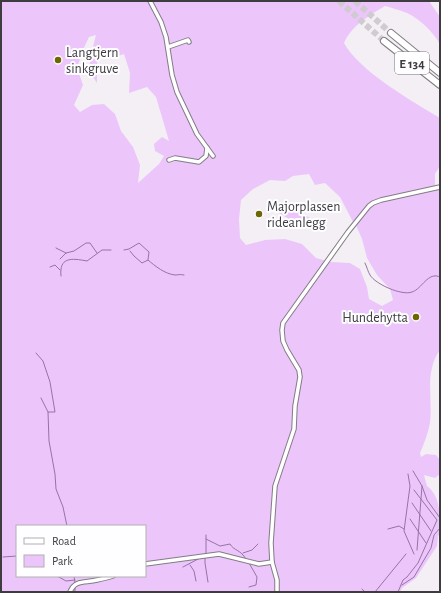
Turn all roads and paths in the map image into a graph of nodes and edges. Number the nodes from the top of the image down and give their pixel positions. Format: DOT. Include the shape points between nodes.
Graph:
graph roads {
  1 [pos="150,1"];
  2 [pos="391,33"];
  3 [pos="384,41"];
  4 [pos="189,42"];
  5 [pos="168,47"];
  6 [pos="440,73"];
  7 [pos="440,85"];
  8 [pos="207,147"];
  9 [pos="213,156"];
  10 [pos="169,160"];
  11 [pos="440,187"];
  12 [pos="272,562"];
  13 [pos="146,564"];
  14 [pos="109,577"];
  15 [pos="70,592"];
  16 [pos="277,592"];
  1 -- 5 [label="street" via="161,22"];
  2 -- 6 [label="highway, E 134"];
  3 -- 7 [label="highway, E 134"];
  4 -- 5 [label="street" via="188,40"];
  5 -- 8 [label="street" via="177,92 197,134"];
  8 -- 9 [label="street"];
  8 -- 10 [label="street" via="206,156 199,162 175,158"];
  11 -- 12 [label="street" via="373,203 363,212 285,320 282,330 286,347 299,370 300,377 294,429 275,486 271,529"];
  12 -- 13 [label="street" via="259,564 219,554"];
  12 -- 16 [label="street"];
  14 -- 15 [label="street" via="78,582"];
}
